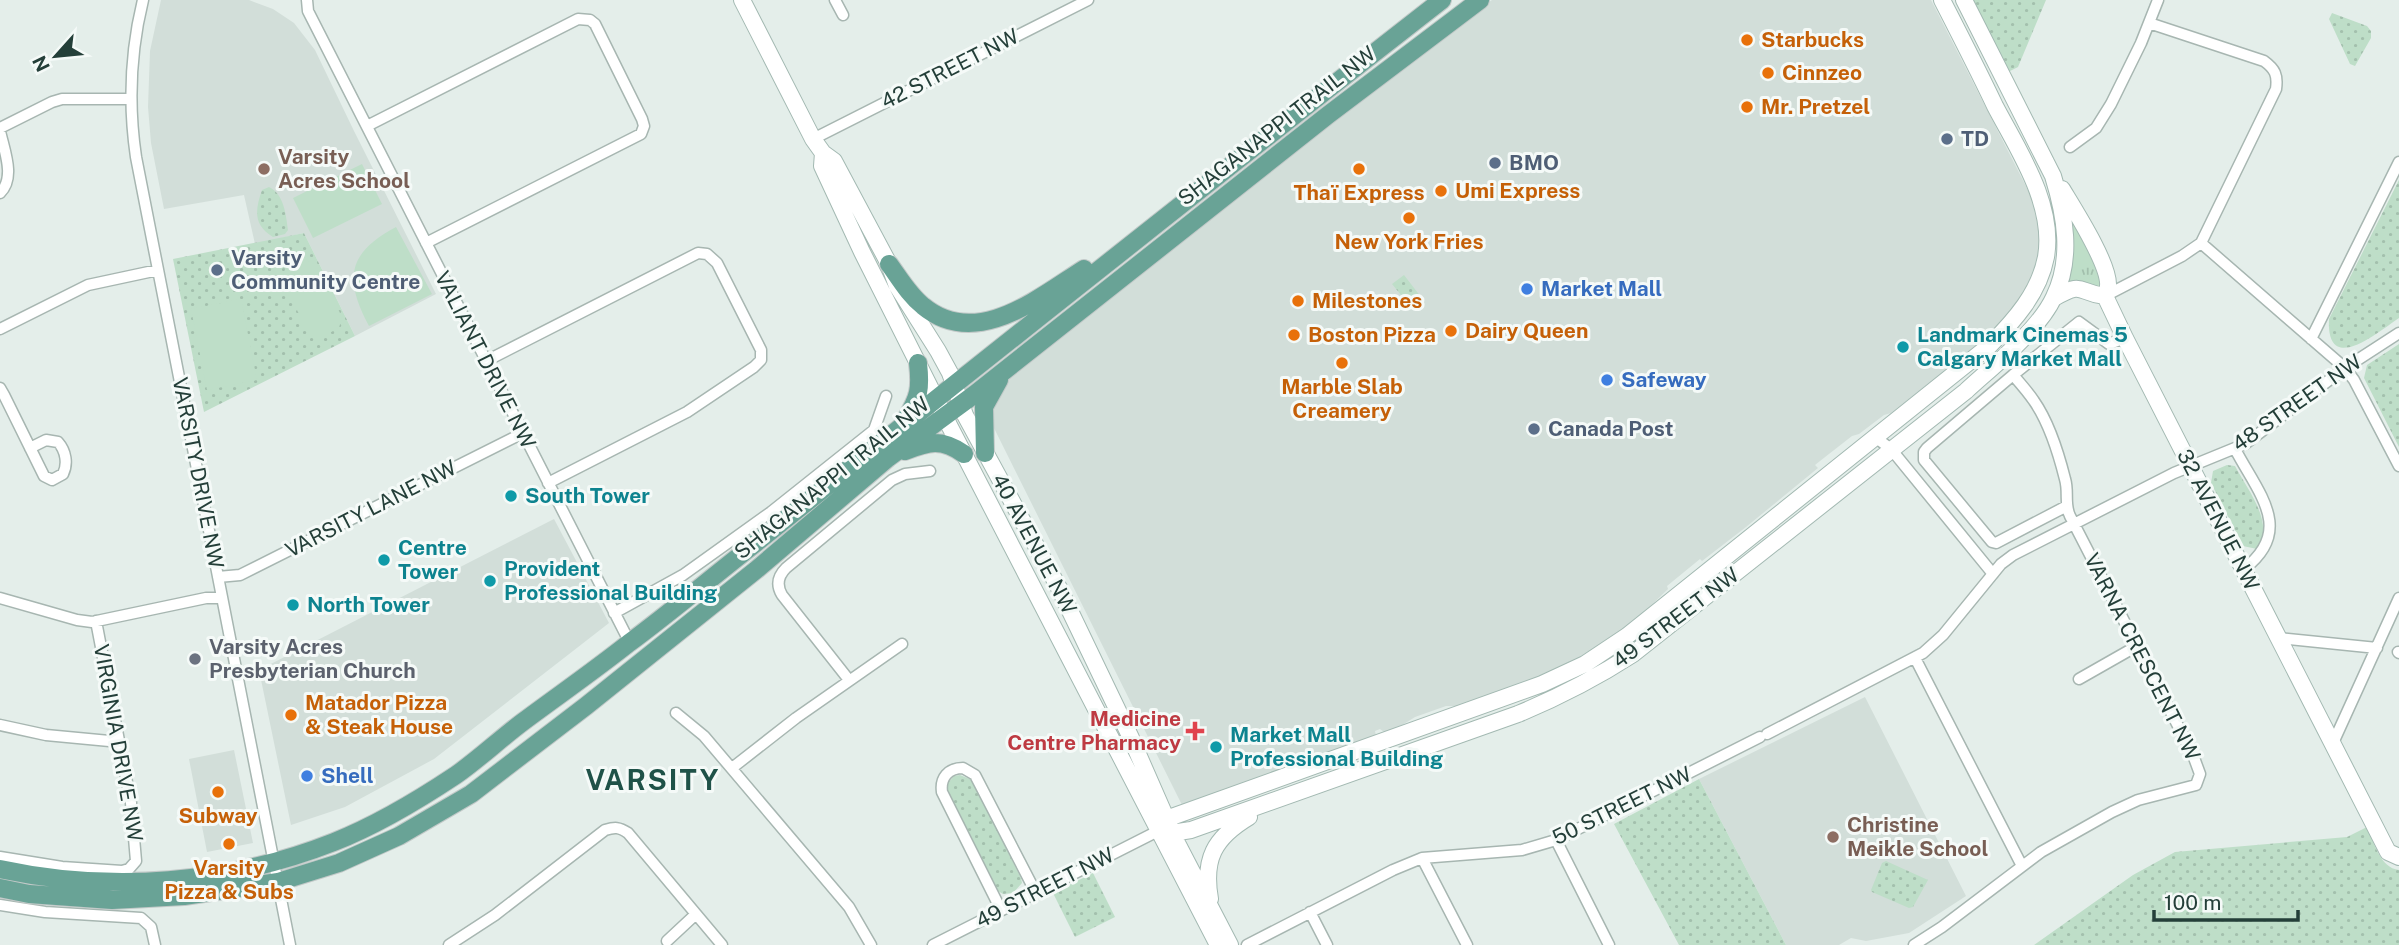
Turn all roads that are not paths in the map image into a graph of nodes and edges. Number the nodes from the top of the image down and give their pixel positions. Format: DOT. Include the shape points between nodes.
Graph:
graph roads {
  1 [pos="143,0"];
  2 [pos="307,0"];
  3 [pos="742,0"];
  4 [pos="835,0"];
  5 [pos="1088,0"];
  6 [pos="1442,0"];
  7 [pos="1480,0"];
  8 [pos="1942,0"];
  9 [pos="1964,0"];
  10 [pos="2158,0"];
  11 [pos="843,15"];
  12 [pos="2149,23"];
  13 [pos="130,99"];
  14 [pos="367,127"];
  15 [pos="0,130"];
  16 [pos="813,139"];
  17 [pos="2070,147"];
  18 [pos="823,153"];
  19 [pos="2399,162"];
  20 [pos="2053,176"];
  21 [pos="0,193"];
  22 [pos="1149,229"];
  23 [pos="2065,229"];
  24 [pos="426,243"];
  25 [pos="2201,243"];
  26 [pos="889,264"];
  27 [pos="158,270"];
  28 [pos="2105,296"];
  29 [pos="2054,298"];
  30 [pos="0,329"];
  31 [pos="2399,333"];
  32 [pos="2125,338"];
  33 [pos="2311,339"];
  34 [pos="486,362"];
  35 [pos="918,363"];
  36 [pos="2345,368"];
  37 [pos="1004,371"];
  38 [pos="2013,375"];
  39 [pos="954,386"];
  40 [pos="0,388"];
  41 [pos="886,396"];
  42 [pos="961,404"];
  43 [pos="941,407"];
  44 [pos="900,428"];
  45 [pos="523,433"];
  46 [pos="1880,433"];
  47 [pos="30,447"];
  48 [pos="1891,449"];
  49 [pos="2235,449"];
  50 [pos="985,453"];
  51 [pos="964,454"];
  52 [pos="888,457"];
  53 [pos="2190,466"];
  54 [pos="2399,466"];
  55 [pos="930,471"];
  56 [pos="548,483"];
  57 [pos="2066,507"];
  58 [pos="2074,524"];
  59 [pos="2244,569"];
  60 [pos="1993,574"];
  61 [pos="218,577"];
  62 [pos="0,598"];
  63 [pos="222,598"];
  64 [pos="2399,598"];
  65 [pos="614,613"];
  66 [pos="96,621"];
  67 [pos="2279,638"];
  68 [pos="630,643"];
  69 [pos="902,644"];
  70 [pos="2137,646"];
  71 [pos="2377,648"];
  72 [pos="1915,658"];
  73 [pos="2079,679"];
  74 [pos="849,680"];
  75 [pos="676,713"];
  76 [pos="0,725"];
  77 [pos="120,742"];
  78 [pos="2333,743"];
  79 [pos="732,768"];
  80 [pos="492,778"];
  81 [pos="1279,799"];
  82 [pos="1166,828"];
  83 [pos="1556,840"];
  84 [pos="0,857"];
  85 [pos="2399,857"];
  86 [pos="1422,858"];
  87 [pos="273,861"];
  88 [pos="2022,866"];
  89 [pos="0,869"];
  90 [pos="278,881"];
  91 [pos="0,888"];
  92 [pos="1036,893"];
  93 [pos="0,905"];
  94 [pos="1210,905"];
  95 [pos="1001,910"];
  96 [pos="1310,912"];
  97 [pos="696,914"];
  98 [pos="667,941"];
  99 [pos="155,945"];
  100 [pos="290,945"];
  101 [pos="449,945"];
  102 [pos="722,945"];
  103 [pos="871,945"];
  104 [pos="933,945"];
  105 [pos="1219,945"];
  106 [pos="1230,945"];
  107 [pos="1247,945"];
  108 [pos="1327,945"];
  109 [pos="1467,945"];
  110 [pos="1609,945"];
  111 [pos="1914,945"];
  1 -- 13 [label="street, VARSITY DRIVE NW"];
  2 -- 14 [label="street, VALIANT DRIVE NW"];
  3 -- 16 [label="street, 40 AVENUE NW"];
  4 -- 11 [label="street"];
  5 -- 16 [label="street, 42 STREET NW"];
  6 -- 22 [label="main road, SHAGANAPPI TRAIL NW"];
  7 -- 37 [label="main road, SHAGANAPPI TRAIL NW"];
  8 -- 46 [label="street, 49 STREET NW" via="2027,169 2043,210 2046,255 2040,279 2010,325"];
  9 -- 20 [label="street, 32 AVENUE NW"];
  10 -- 12 [label="street"];
  12 -- 17 [label="street" via="2096,128"];
  12 -- 25 [label="street" via="2264,61 2274,68 2278,79"];
  13 -- 15 [label="street" via="62,99"];
  13 -- 27 [label="street, VARSITY DRIVE NW"];
  14 -- 24 [label="street, VALIANT DRIVE NW"];
  14 -- 24 [label="street" via="578,19 593,22 601,36 642,120 641,134"];
  15 -- 21 [label="street" via="9,175"];
  16 -- 18 [label="street, 40 AVENUE NW"];
  18 -- 26 [label="street, 40 AVENUE NW" via="834,161"];
  18 -- 35 [label="street, 40 AVENUE NW" via="822,166 832,190"];
  19 -- 33 [label="street"];
  20 -- 23 [label="street, 32 AVENUE NW"];
  20 -- 28 [label="street, 32 AVENUE NW" via="2103,267 2109,285"];
  22 -- 26 [label="main road" via="1017,311 985,322 954,322 934,314 912,296"];
  22 -- 39 [label="main road, SHAGANAPPI TRAIL NW"];
  23 -- 29 [label="street, 49 STREET NW" via="2064,263"];
  24 -- 34 [label="street, VALIANT DRIVE NW"];
  25 -- 28 [label="street"];
  25 -- 33 [label="street"];
  26 -- 39 [label="street, 40 AVENUE NW"];
  27 -- 30 [label="street" via="88,285"];
  27 -- 61 [label="street, VARSITY DRIVE NW"];
  28 -- 29 [label="street" via="2071,288"];
  28 -- 32 [label="street, 32 AVENUE NW"];
  29 -- 48 [label="street, 49 STREET NW" via="2014,347"];
  31 -- 36 [label="street, 48 STREET NW"];
  32 -- 38 [label="street" via="2109,344 2079,322"];
  32 -- 53 [label="street, 32 AVENUE NW"];
  33 -- 36 [label="street"];
  34 -- 45 [label="street, VALIANT DRIVE NW"];
  34 -- 56 [label="street" via="698,253 717,263 761,350 759,363 687,412"];
  35 -- 43 [label="street, 40 AVENUE NW"];
  35 -- 44 [label="main road" via="918,396"];
  36 -- 49 [label="street, 48 STREET NW"];
  36 -- 54 [label="street"];
  37 -- 42 [label="main road, SHAGANAPPI TRAIL NW"];
  37 -- 50 [label="main road" via="984,407"];
  38 -- 57 [label="street, VARNA CRESCENT NW" via="2045,421 2066,482"];
  38 -- 57 [label="street" via="1927,448 1924,460 1992,542"];
  39 -- 42 [label="street, 40 AVENUE NW"];
  39 -- 43 [label="main road, SHAGANAPPI TRAIL NW"];
  40 -- 47 [label="street"];
  41 -- 65 [label="street" via="874,430 683,575"];
  42 -- 43 [label="main road, SHAGANAPPI TRAIL NW"];
  42 -- 50 [label="street, 40 AVENUE NW"];
  43 -- 44 [label="main road, SHAGANAPPI TRAIL NW"];
  43 -- 51 [label="street, 40 AVENUE NW"];
  43 -- 52 [label="main road, SHAGANAPPI TRAIL NW"];
  44 -- 68 [label="main road, SHAGANAPPI TRAIL NW"];
  45 -- 56 [label="street, VALIANT DRIVE NW"];
  45 -- 61 [label="street, VARSITY LANE NW" via="240,575"];
  46 -- 48 [label="street"];
  46 -- 82 [label="street, 49 STREET NW" via="1627,636 1585,664"];
  48 -- 60 [label="street"];
  48 -- 81 [label="street, 49 STREET NW" via="1602,674 1518,714"];
  49 -- 53 [label="street, 48 STREET NW"];
  49 -- 59 [label="street" via="2270,518 2271,533 2265,547"];
  50 -- 82 [label="street, 40 AVENUE NW" via="1059,588 1119,712"];
  51 -- 52 [label="main road" via="948,443 934,443"];
  51 -- 82 [label="street, 40 AVENUE NW"];
  52 -- 80 [label="main road, SHAGANAPPI TRAIL NW" via="756,570"];
  53 -- 58 [label="street, 50 STREET NW"];
  53 -- 59 [label="street, 32 AVENUE NW"];
  55 -- 74 [label="street" via="892,480 779,577 782,595"];
  56 -- 65 [label="street, VALIANT DRIVE NW"];
  57 -- 58 [label="street, VARNA CRESCENT NW"];
  58 -- 60 [label="street, 50 STREET NW" via="2013,555"];
  58 -- 70 [label="street, VARNA CRESCENT NW"];
  59 -- 67 [label="street, 32 AVENUE NW"];
  60 -- 72 [label="street, 50 STREET NW" via="1943,635"];
  61 -- 63 [label="street, VARSITY DRIVE NW"];
  62 -- 66 [label="street"];
  63 -- 66 [label="street"];
  63 -- 87 [label="street, VARSITY DRIVE NW"];
  64 -- 71 [label="street"];
  65 -- 68 [label="street, VALIANT DRIVE NW"];
  66 -- 77 [label="street, VIRGINIA DRIVE NW"];
  67 -- 71 [label="street"];
  67 -- 78 [label="street, 32 AVENUE NW"];
  68 -- 80 [label="main road" via="628,655 618,666 501,758"];
  68 -- 87 [label="main road, SHAGANAPPI TRAIL NW" via="458,773 388,817 332,843"];
  69 -- 74 [label="street"];
  70 -- 73 [label="street"];
  70 -- 88 [label="street, VARNA CRESCENT NW" via="2193,755 2200,774 2196,785 2112,812"];
  71 -- 78 [label="street"];
  72 -- 83 [label="street, 50 STREET NW"];
  72 -- 88 [label="street"];
  74 -- 79 [label="street"];
  75 -- 79 [label="street"];
  76 -- 77 [label="street"];
  77 -- 84 [label="street, VIRGINIA DRIVE NW" via="137,857 129,869 62,867"];
  78 -- 85 [label="street, 32 AVENUE NW" via="2388,852"];
  79 -- 103 [label="street" via="849,907"];
  80 -- 90 [label="main road, SHAGANAPPI TRAIL NW" via="399,836 339,863"];
  81 -- 82 [label="street, 49 STREET NW" via="1191,830"];
  81 -- 94 [label="street" via="1234,825 1218,842 1207,870"];
  82 -- 92 [label="street, 49 STREET NW"];
  82 -- 94 [label="street, 40 AVENUE NW"];
  82 -- 105 [label="street, 40 AVENUE NW"];
  83 -- 86 [label="street, 50 STREET NW" via="1522,850"];
  83 -- 110 [label="street"];
  86 -- 96 [label="street, 50 STREET NW"];
  86 -- 109 [label="street"];
  87 -- 89 [label="main road, SHAGANAPPI TRAIL NW" via="215,874 113,883 35,877"];
  87 -- 90 [label="street, VARSITY DRIVE NW"];
  88 -- 111 [label="street"];
  90 -- 91 [label="main road, SHAGANAPPI TRAIL NW" via="184,896 112,900"];
  90 -- 100 [label="street, VARSITY DRIVE NW"];
  92 -- 95 [label="street, 49 STREET NW"];
  92 -- 95 [label="street" via="978,778 963,768 950,771 943,778 942,792"];
  93 -- 99 [label="street" via="135,917 149,925"];
  94 -- 106 [label="street, 40 AVENUE NW"];
  95 -- 104 [label="street, 49 STREET NW"];
  96 -- 107 [label="street, 50 STREET NW"];
  96 -- 108 [label="street"];
  97 -- 98 [label="street"];
  97 -- 101 [label="street" via="628,833 613,828"];
  97 -- 102 [label="street"];
}
